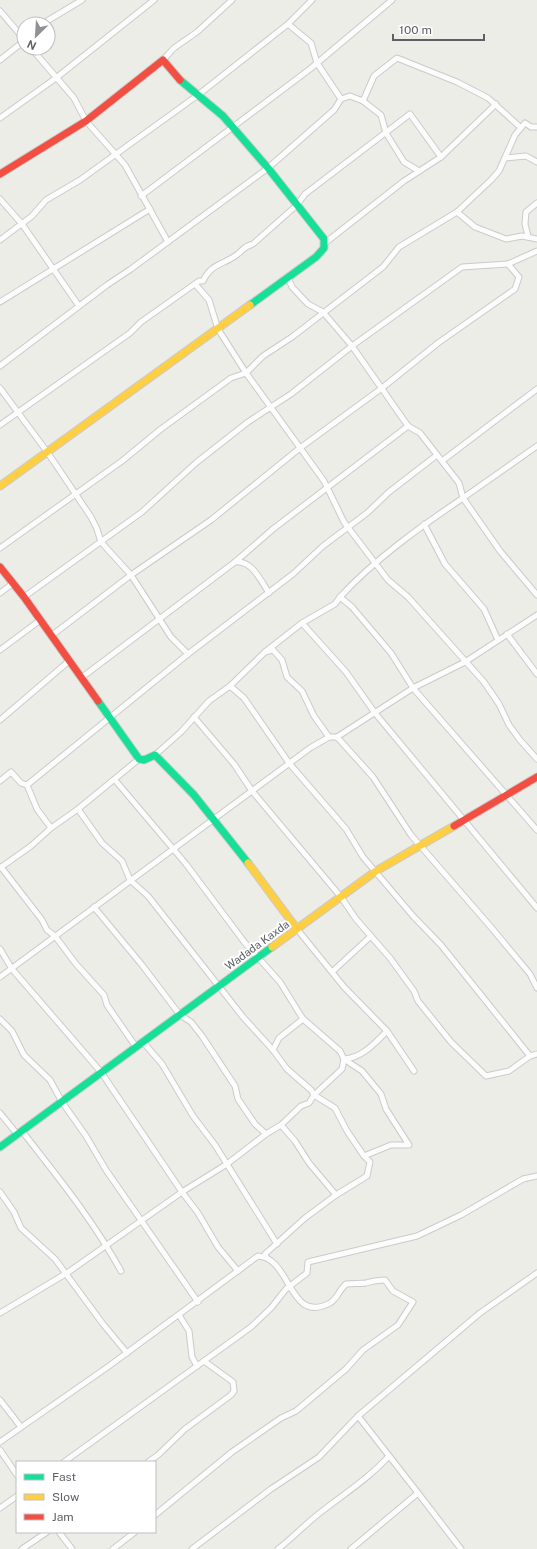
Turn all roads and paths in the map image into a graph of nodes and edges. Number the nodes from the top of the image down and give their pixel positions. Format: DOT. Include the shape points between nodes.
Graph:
graph roads {
  1 [pos="82,0"];
  2 [pos="154,0"];
  3 [pos="232,0"];
  4 [pos="302,0"];
  5 [pos="312,0"];
  6 [pos="392,0"];
  7 [pos="307,4"];
  8 [pos="0,11"];
  9 [pos="55,16"];
  10 [pos="288,24"];
  11 [pos="16,30"];
  12 [pos="16,47"];
  13 [pos="38,56"];
  14 [pos="0,60"];
  15 [pos="162,60"];
  16 [pos="317,63"];
  17 [pos="56,78"];
  18 [pos="198,95"];
  19 [pos="341,99"];
  20 [pos="363,101"];
  21 [pos="496,104"];
  22 [pos="0,118"];
  23 [pos="86,121"];
  24 [pos="232,127"];
  25 [pos="520,127"];
  26 [pos="537,127"];
  27 [pos="386,133"];
  28 [pos="116,155"];
  29 [pos="441,157"];
  30 [pos="505,158"];
  31 [pos="537,162"];
  32 [pos="268,168"];
  33 [pos="419,172"];
  34 [pos="0,174"];
  35 [pos="141,196"];
  36 [pos="0,199"];
  37 [pos="537,202"];
  38 [pos="297,205"];
  39 [pos="150,209"];
  40 [pos="457,212"];
  41 [pos="22,224"];
  42 [pos="528,236"];
  43 [pos="537,239"];
  44 [pos="0,240"];
  45 [pos="168,242"];
  46 [pos="325,243"];
  47 [pos="537,251"];
  48 [pos="508,264"];
  49 [pos="53,269"];
  50 [pos="288,277"];
  51 [pos="196,285"];
  52 [pos="0,302"];
  53 [pos="79,306"];
  54 [pos="323,312"];
  55 [pos="218,328"];
  56 [pos="352,346"];
  57 [pos="0,366"];
  58 [pos="246,373"];
  59 [pos="0,388"];
  60 [pos="382,388"];
  61 [pos="537,389"];
  62 [pos="270,408"];
  63 [pos="17,411"];
  64 [pos="0,425"];
  65 [pos="408,426"];
  66 [pos="537,446"];
  67 [pos="300,448"];
  68 [pos="48,453"];
  69 [pos="437,455"];
  70 [pos="442,461"];
  71 [pos="0,486"];
  72 [pos="327,487"];
  73 [pos="75,495"];
  74 [pos="462,498"];
  75 [pos="424,524"];
  76 [pos="348,528"];
  77 [pos="101,542"];
  78 [pos="0,548"];
  79 [pos="235,562"];
  80 [pos="375,564"];
  81 [pos="0,567"];
  82 [pos="131,575"];
  83 [pos="12,584"];
  84 [pos="0,593"];
  85 [pos="269,593"];
  86 [pos="537,595"];
  87 [pos="24,597"];
  88 [pos="340,597"];
  89 [pos="537,615"];
  90 [pos="159,620"];
  91 [pos="39,621"];
  92 [pos="302,623"];
  93 [pos="507,634"];
  94 [pos="51,636"];
  95 [pos="498,640"];
  96 [pos="0,650"];
  97 [pos="265,652"];
  98 [pos="188,654"];
  99 [pos="69,661"];
  100 [pos="465,662"];
  101 [pos="537,674"];
  102 [pos="81,678"];
  103 [pos="230,686"];
  104 [pos="413,688"];
  105 [pos="375,713"];
  106 [pos="194,717"];
  107 [pos="109,719"];
  108 [pos="0,720"];
  109 [pos="329,737"];
  110 [pos="337,737"];
  111 [pos="155,755"];
  112 [pos="139,759"];
  113 [pos="537,759"];
  114 [pos="289,763"];
  115 [pos="537,777"];
  116 [pos="115,780"];
  117 [pos="0,781"];
  118 [pos="27,785"];
  119 [pos="252,790"];
  120 [pos="506,795"];
  121 [pos="78,810"];
  122 [pos="214,819"];
  123 [pos="464,819"];
  124 [pos="51,828"];
  125 [pos="537,830"];
  126 [pos="420,845"];
  127 [pos="173,849"];
  128 [pos="0,868"];
  129 [pos="376,871"];
  130 [pos="130,880"];
  131 [pos="341,897"];
  132 [pos="94,907"];
  133 [pos="537,908"];
  134 [pos="297,929"];
  135 [pos="55,936"];
  136 [pos="371,936"];
  137 [pos="0,949"];
  138 [pos="258,957"];
  139 [pos="12,969"];
  140 [pos="332,972"];
  141 [pos="0,977"];
  142 [pos="220,986"];
  143 [pos="537,988"];
  144 [pos="180,1015"];
  145 [pos="0,1019"];
  146 [pos="303,1019"];
  147 [pos="387,1031"];
  148 [pos="143,1042"];
  149 [pos="136,1047"];
  150 [pos="273,1050"];
  151 [pos="537,1054"];
  152 [pos="530,1056"];
  153 [pos="344,1059"];
  154 [pos="414,1071"];
  155 [pos="101,1072"];
  156 [pos="314,1095"];
  157 [pos="62,1102"];
  158 [pos="0,1113"];
  159 [pos="281,1125"];
  160 [pos="19,1133"];
  161 [pos="266,1134"];
  162 [pos="0,1147"];
  163 [pos="364,1156"];
  164 [pos="227,1164"];
  165 [pos="537,1176"];
  166 [pos="0,1192"];
  167 [pos="182,1192"];
  168 [pos="336,1195"];
  169 [pos="140,1220"];
  170 [pos="107,1244"];
  171 [pos="277,1244"];
  172 [pos="266,1257"];
  173 [pos="122,1270"];
  174 [pos="238,1271"];
  175 [pos="67,1273"];
  176 [pos="537,1273"];
  177 [pos="291,1287"];
  178 [pos="198,1302"];
  179 [pos="0,1313"];
  180 [pos="179,1315"];
  181 [pos="127,1353"];
  182 [pos="204,1360"];
  183 [pos="196,1366"];
  184 [pos="0,1400"];
  185 [pos="358,1416"];
  186 [pos="21,1427"];
  187 [pos="0,1442"];
  188 [pos="0,1450"];
  189 [pos="389,1456"];
  190 [pos="65,1461"];
  191 [pos="149,1461"];
  192 [pos="16,1474"];
  193 [pos="418,1493"];
  194 [pos="16,1497"];
  195 [pos="0,1508"];
  196 [pos="156,1514"];
  197 [pos="46,1533"];
  198 [pos="60,1533"];
  199 [pos="134,1533"];
  200 [pos="22,1549"];
  201 [pos="72,1549"];
  202 [pos="113,1549"];
  203 [pos="192,1549"];
  204 [pos="278,1549"];
  205 [pos="351,1549"];
  206 [pos="461,1549"];
  1 -- 9 [label="street"];
  2 -- 17 [label="street"];
  3 -- 15 [label="street"];
  4 -- 7 [label="street"];
  5 -- 7 [label="street"];
  6 -- 16 [label="street"];
  7 -- 10 [label="street"];
  8 -- 11 [label="street"];
  10 -- 16 [label="street" via="312,43"];
  10 -- 18 [label="street"];
  12 -- 14 [label="street"];
  13 -- 17 [label="street"];
  15 -- 18 [label="street"];
  15 -- 23 [label="street"];
  16 -- 19 [label="street"];
  16 -- 24 [label="street"];
  17 -- 22 [label="street"];
  17 -- 23 [label="street" via="74,98"];
  18 -- 24 [label="street"];
  18 -- 28 [label="street"];
  19 -- 20 [label="street" via="350,96"];
  19 -- 32 [label="street" via="334,110"];
  20 -- 21 [label="street" via="374,76 397,58 457,82"];
  20 -- 27 [label="street" via="381,115"];
  21 -- 25 [label="street"];
  21 -- 29 [label="street"];
  23 -- 28 [label="street"];
  23 -- 34 [label="street"];
  24 -- 32 [label="street"];
  24 -- 35 [label="street"];
  25 -- 26 [label="street" via="525,123"];
  25 -- 30 [label="street"];
  27 -- 29 [label="street" via="410,114"];
  27 -- 33 [label="street" via="404,162"];
  27 -- 38 [label="street" via="305,194"];
  28 -- 35 [label="street" via="132,177"];
  28 -- 41 [label="street" via="46,200"];
  29 -- 33 [label="street"];
  30 -- 31 [label="street" via="526,156"];
  30 -- 40 [label="street" via="499,171"];
  32 -- 38 [label="street"];
  32 -- 45 [label="street"];
  33 -- 46 [label="street"];
  35 -- 39 [label="street"];
  36 -- 41 [label="street"];
  37 -- 42 [label="street" via="526,212 524,224"];
  38 -- 46 [label="street" via="323,236"];
  38 -- 51 [label="street" via="252,244 244,247 235,256 215,265 203,281"];
  39 -- 45 [label="street"];
  39 -- 49 [label="street"];
  40 -- 42 [label="street" via="475,228 506,239"];
  40 -- 54 [label="street" via="399,247 383,267"];
  41 -- 44 [label="street"];
  41 -- 49 [label="street"];
  42 -- 43 [label="street"];
  45 -- 53 [label="street"];
  46 -- 50 [label="street" via="316,257"];
  47 -- 48 [label="street"];
  48 -- 56 [label="street" via="462,267"];
  48 -- 60 [label="street" via="519,277 515,290 438,343"];
  49 -- 52 [label="street"];
  49 -- 53 [label="street"];
  50 -- 54 [label="street" via="292,287 308,304"];
  50 -- 55 [label="street"];
  51 -- 55 [label="street" via="209,300"];
  51 -- 63 [label="street"];
  53 -- 57 [label="street"];
  54 -- 56 [label="street"];
  54 -- 58 [label="street" via="263,356"];
  55 -- 58 [label="street"];
  55 -- 68 [label="street"];
  56 -- 60 [label="street"];
  56 -- 62 [label="street"];
  58 -- 62 [label="street"];
  58 -- 73 [label="street" via="232,378 161,428 122,461"];
  59 -- 63 [label="street"];
  60 -- 65 [label="street"];
  60 -- 67 [label="street"];
  61 -- 70 [label="street"];
  62 -- 67 [label="street"];
  62 -- 77 [label="street" via="197,462 142,512"];
  63 -- 64 [label="street"];
  63 -- 68 [label="street"];
  65 -- 69 [label="street" via="420,433"];
  65 -- 72 [label="street"];
  66 -- 74 [label="street"];
  67 -- 72 [label="street"];
  67 -- 82 [label="street" via="211,520"];
  68 -- 71 [label="street"];
  68 -- 73 [label="street"];
  69 -- 70 [label="street"];
  69 -- 76 [label="street"];
  70 -- 74 [label="street" via="459,483"];
  72 -- 76 [label="street"];
  72 -- 79 [label="street"];
  73 -- 77 [label="street" via="97,529"];
  73 -- 78 [label="street"];
  74 -- 75 [label="street"];
  74 -- 86 [label="street" via="500,551"];
  75 -- 80 [label="street"];
  75 -- 95 [label="street" via="445,564 484,609"];
  76 -- 80 [label="street"];
  76 -- 85 [label="street"];
  77 -- 82 [label="street"];
  77 -- 87 [label="street"];
  79 -- 85 [label="street" via="247,564"];
  79 -- 90 [label="street"];
  80 -- 88 [label="street"];
  80 -- 100 [label="street"];
  81 -- 83 [label="street"];
  82 -- 90 [label="street"];
  82 -- 94 [label="street"];
  83 -- 84 [label="street"];
  83 -- 87 [label="street"];
  85 -- 98 [label="street"];
  87 -- 91 [label="street"];
  88 -- 92 [label="street" via="335,604"];
  88 -- 104 [label="street" via="352,607 391,653"];
  89 -- 93 [label="street"];
  90 -- 98 [label="street"];
  90 -- 102 [label="street"];
  91 -- 94 [label="street"];
  91 -- 96 [label="street"];
  92 -- 97 [label="street"];
  92 -- 105 [label="street" via="346,672"];
  93 -- 95 [label="street"];
  93 -- 101 [label="street"];
  94 -- 99 [label="street"];
  95 -- 100 [label="street"];
  97 -- 103 [label="street"];
  97 -- 109 [label="street" via="273,650 282,660 287,677 302,691 314,716"];
  98 -- 107 [label="street"];
  99 -- 102 [label="street"];
  99 -- 108 [label="street"];
  100 -- 104 [label="street"];
  100 -- 113 [label="street" via="484,682 513,730"];
  102 -- 107 [label="street"];
  103 -- 106 [label="street" via="209,701"];
  103 -- 114 [label="street" via="244,698"];
  104 -- 105 [label="street"];
  104 -- 120 [label="street"];
  105 -- 110 [label="street"];
  105 -- 123 [label="street"];
  106 -- 111 [label="street"];
  106 -- 119 [label="street" via="225,751"];
  107 -- 112 [label="street"];
  107 -- 118 [label="street"];
  109 -- 110 [label="street"];
  109 -- 114 [label="street"];
  110 -- 126 [label="street" via="373,777 402,823"];
  111 -- 112 [label="street" via="144,760"];
  111 -- 122 [label="street"];
  112 -- 116 [label="street"];
  114 -- 119 [label="street"];
  114 -- 129 [label="street" via="346,829 363,857"];
  115 -- 120 [label="street, Wadada Kaxda"];
  116 -- 121 [label="street"];
  116 -- 127 [label="street"];
  117 -- 118 [label="street" via="11,772 21,783"];
  118 -- 124 [label="street" via="37,809"];
  119 -- 122 [label="street"];
  119 -- 131 [label="street"];
  120 -- 123 [label="street, Wadada Kaxda"];
  120 -- 125 [label="street"];
  121 -- 124 [label="street"];
  121 -- 130 [label="street" via="102,843 122,861"];
  122 -- 127 [label="street"];
  122 -- 134 [label="street"];
  123 -- 126 [label="street, Wadada Kaxda"];
  123 -- 133 [label="street"];
  124 -- 128 [label="street"];
  126 -- 129 [label="street, Wadada Kaxda"];
  126 -- 143 [label="street" via="530,974"];
  127 -- 130 [label="street"];
  127 -- 138 [label="street"];
  128 -- 135 [label="street" via="42,920 47,930"];
  129 -- 131 [label="street, Wadada Kaxda"];
  129 -- 152 [label="street" via="441,945"];
  130 -- 132 [label="street"];
  130 -- 142 [label="street" via="148,896"];
  131 -- 134 [label="street, Wadada Kaxda"];
  131 -- 136 [label="street"];
  132 -- 135 [label="street"];
  132 -- 144 [label="street" via="152,976"];
  134 -- 138 [label="street, Wadada Kaxda"];
  134 -- 140 [label="street"];
  135 -- 139 [label="street"];
  135 -- 149 [label="street" via="76,964 104,994 107,1005"];
  136 -- 140 [label="street"];
  136 -- 152 [label="street" via="410,984 418,1001 451,1042 486,1076 508,1071"];
  137 -- 139 [label="street"];
  138 -- 142 [label="street, Wadada Kaxda"];
  138 -- 146 [label="street" via="280,982"];
  139 -- 141 [label="street"];
  139 -- 155 [label="street"];
  140 -- 147 [label="street"];
  142 -- 144 [label="street, Wadada Kaxda"];
  142 -- 150 [label="street"];
  144 -- 148 [label="street, Wadada Kaxda"];
  144 -- 161 [label="street" via="191,1022 202,1036 235,1086 238,1099"];
  145 -- 157 [label="street" via="12,1031 24,1056 50,1080"];
  146 -- 150 [label="street" via="279,1038"];
  146 -- 153 [label="street" via="332,1043"];
  147 -- 153 [label="street" via="371,1047 354,1058"];
  147 -- 154 [label="street"];
  148 -- 149 [label="street, Wadada Kaxda"];
  148 -- 164 [label="street" via="162,1064 193,1116"];
  149 -- 155 [label="street, Wadada Kaxda"];
  150 -- 156 [label="street" via="287,1069"];
  151 -- 152 [label="street"];
  153 -- 156 [label="street" via="342,1069"];
  153 -- 163 [label="street" via="362,1071 381,1094 386,1108 409,1144 391,1145"];
  155 -- 157 [label="street, Wadada Kaxda"];
  155 -- 167 [label="street"];
  156 -- 159 [label="street" via="309,1103 301,1106"];
  156 -- 163 [label="street" via="335,1108"];
  157 -- 160 [label="street, Wadada Kaxda"];
  157 -- 169 [label="street"];
  158 -- 160 [label="street"];
  159 -- 161 [label="street"];
  159 -- 168 [label="street"];
  160 -- 162 [label="street, Wadada Kaxda"];
  160 -- 170 [label="street" via="82,1209"];
  161 -- 164 [label="street"];
  163 -- 168 [label="street" via="370,1162 367,1176"];
  164 -- 167 [label="street"];
  164 -- 171 [label="street"];
  165 -- 177 [label="street" via="523,1179 461,1215 417,1236 308,1262 306,1273"];
  166 -- 175 [label="street" via="14,1212 21,1228"];
  167 -- 169 [label="street"];
  167 -- 174 [label="street" via="218,1247"];
  168 -- 171 [label="street" via="305,1218"];
  169 -- 170 [label="street"];
  169 -- 178 [label="street"];
  170 -- 173 [label="street"];
  170 -- 175 [label="street"];
  171 -- 172 [label="street" via="265,1254"];
  172 -- 174 [label="street" via="258,1256"];
  172 -- 177 [label="street" via="277,1267"];
  174 -- 178 [label="street"];
  175 -- 179 [label="street"];
  175 -- 181 [label="street"];
  176 -- 185 [label="street" via="480,1313"];
  177 -- 182 [label="street" via="286,1289 251,1327"];
  177 -- 196 [label="street" via="294,1296 301,1302 308,1306 320,1307 338,1297 346,1284 385,1280 393,1291 413,1302 398,1325 363,1350 346,1368 296,1410 232,1452"];
  178 -- 180 [label="street"];
  180 -- 181 [label="street"];
  180 -- 183 [label="street" via="189,1331"];
  181 -- 186 [label="street"];
  182 -- 183 [label="street"];
  182 -- 191 [label="street" via="232,1382 234,1391"];
  183 -- 190 [label="street"];
  184 -- 186 [label="street"];
  185 -- 189 [label="street"];
  185 -- 203 [label="street" via="319,1458 271,1489"];
  186 -- 187 [label="street"];
  188 -- 192 [label="street"];
  189 -- 193 [label="street"];
  189 -- 204 [label="street" via="378,1468"];
  193 -- 205 [label="street"];
  193 -- 206 [label="street"];
  194 -- 195 [label="street"];
  197 -- 200 [label="street"];
  198 -- 201 [label="street"];
  199 -- 202 [label="street"];
}
